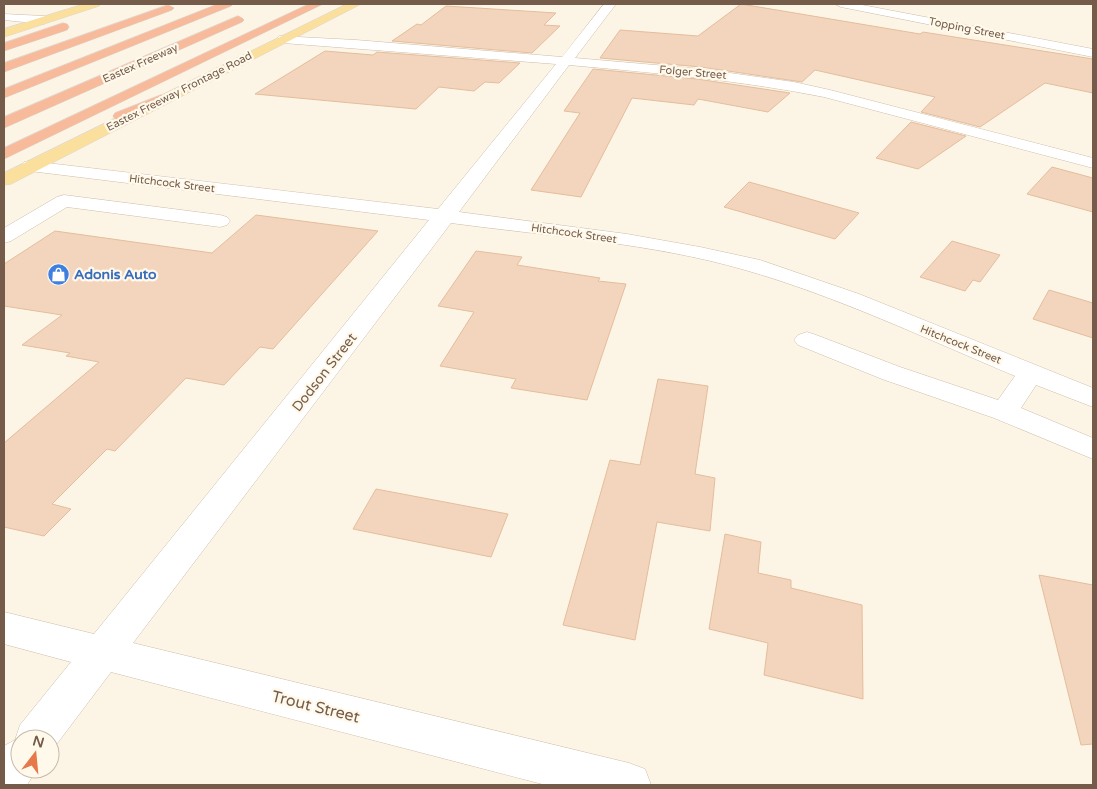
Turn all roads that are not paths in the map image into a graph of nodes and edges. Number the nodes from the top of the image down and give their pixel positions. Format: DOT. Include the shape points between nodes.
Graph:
graph roads {
  1 [pos="95,4"];
  2 [pos="178,4"];
  3 [pos="227,4"];
  4 [pos="317,4"];
  5 [pos="355,4"];
  6 [pos="610,4"];
  7 [pos="841,4"];
  8 [pos="104,13"];
  9 [pos="248,16"];
  10 [pos="4,17"];
  11 [pos="44,20"];
  12 [pos="4,33"];
  13 [pos="283,39"];
  14 [pos="4,47"];
  15 [pos="106,52"];
  16 [pos="1093,53"];
  17 [pos="566,61"];
  18 [pos="4,68"];
  19 [pos="4,90"];
  20 [pos="4,94"];
  21 [pos="161,100"];
  22 [pos="4,123"];
  23 [pos="4,154"];
  24 [pos="1093,163"];
  25 [pos="4,165"];
  26 [pos="30,166"];
  27 [pos="124,178"];
  28 [pos="4,180"];
  29 [pos="85,203"];
  30 [pos="446,216"];
  31 [pos="220,221"];
  32 [pos="4,238"];
  33 [pos="807,340"];
  34 [pos="1031,372"];
  35 [pos="1093,398"];
  36 [pos="1004,412"];
  37 [pos="1093,449"];
  38 [pos="4,628"];
  39 [pos="103,652"];
  40 [pos="44,729"];
  41 [pos="629,785"];
  1 -- 11 [label="main road"];
  2 -- 18 [label="highway"];
  3 -- 15 [label="highway"];
  4 -- 23 [label="highway"];
  5 -- 13 [label="main road, Eastex Freeway Frontage Road"];
  6 -- 17 [label="street, Dodson Street"];
  7 -- 16 [label="street, Topping Street"];
  8 -- 14 [label="highway"];
  9 -- 22 [label="highway, Eastex Freeway"];
  10 -- 11 [label="street"];
  11 -- 12 [label="main road"];
  13 -- 17 [label="street, Folger Street"];
  13 -- 21 [label="main road, Eastex Freeway Frontage Road"];
  15 -- 19 [label="highway, Eastex Freeway"];
  15 -- 20 [label="highway"];
  17 -- 24 [label="street, Folger Street" via="708,73 780,83"];
  17 -- 30 [label="street, Dodson Street"];
  21 -- 25 [label="highway"];
  21 -- 26 [label="main road, Eastex Freeway Frontage Road"];
  26 -- 27 [label="street, Hitchcock Street"];
  26 -- 28 [label="main road, Eastex Freeway Frontage Road"];
  27 -- 29 [label="street"];
  27 -- 30 [label="street, Hitchcock Street"];
  29 -- 31 [label="street"];
  29 -- 32 [label="street" via="64,201"];
  30 -- 34 [label="street, Hitchcock Street" via="627,240 752,265 851,299"];
  30 -- 39 [label="street, Dodson Street"];
  33 -- 36 [label="street"];
  34 -- 35 [label="street, Hitchcock Street"];
  34 -- 36 [label="street"];
  36 -- 37 [label="street"];
  38 -- 39 [label="street, Trout Street"];
  39 -- 40 [label="street, Dodson Street"];
  39 -- 41 [label="street, Trout Street"];
}
